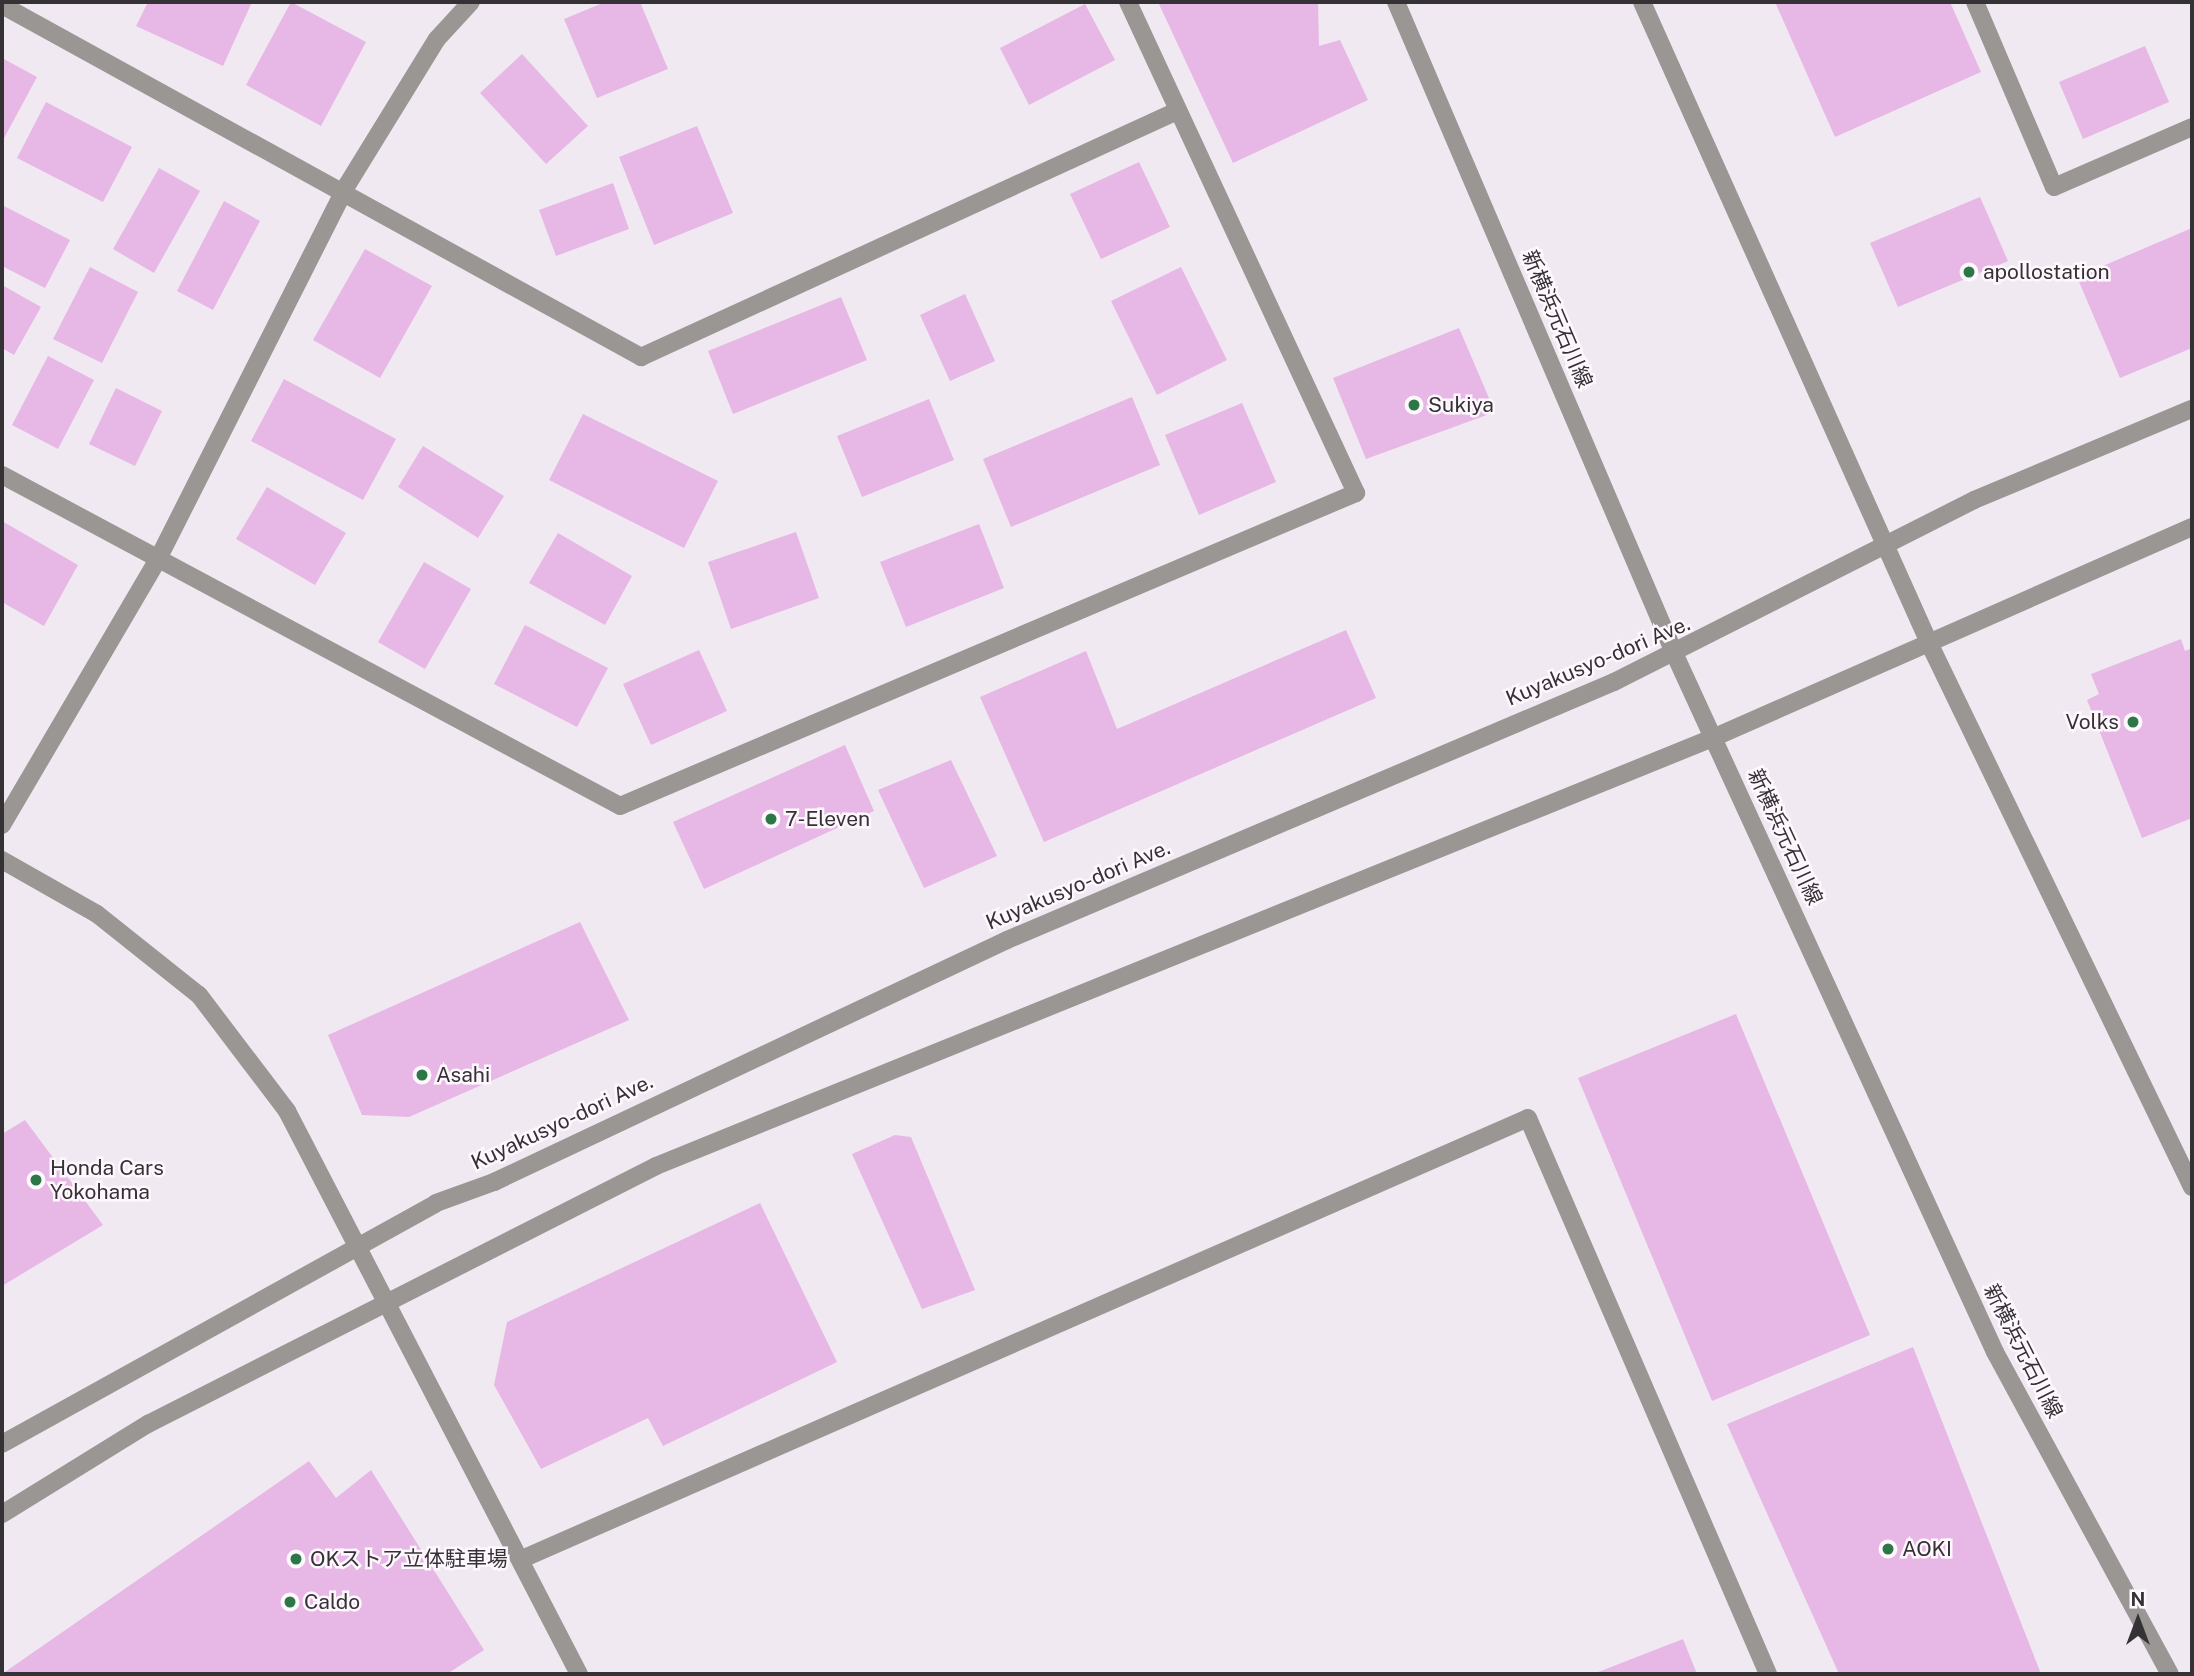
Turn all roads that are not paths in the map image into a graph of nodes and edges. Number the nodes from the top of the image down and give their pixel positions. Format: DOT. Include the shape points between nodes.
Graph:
graph roads {
  1 [pos="471,2"];
  2 [pos="1128,2"];
  3 [pos="1396,2"];
  4 [pos="1642,2"];
  5 [pos="1975,2"];
  6 [pos="2,5"];
  7 [pos="1175,112"];
  8 [pos="2192,127"];
  9 [pos="344,190"];
  10 [pos="2192,409"];
  11 [pos="2,475"];
  12 [pos="2192,527"];
  13 [pos="1887,549"];
  14 [pos="157,561"];
  15 [pos="1930,645"];
  16 [pos="1675,654"];
  17 [pos="1715,737"];
  18 [pos="2,825"];
  19 [pos="2,860"];
  20 [pos="2192,1187"];
  21 [pos="358,1242"];
  22 [pos="387,1300"];
  23 [pos="2,1444"];
  24 [pos="2,1514"];
  25 [pos="522,1559"];
  26 [pos="579,1674"];
  27 [pos="1768,1674"];
  28 [pos="2169,1674"];
  1 -- 9 [label="street" via="437,39"];
  2 -- 7 [label="street"];
  3 -- 16 [label="street, 新横浜元石川線"];
  4 -- 13 [label="street"];
  5 -- 8 [label="street" via="2054,187"];
  6 -- 9 [label="street"];
  7 -- 9 [label="street" via="641,357"];
  7 -- 14 [label="street" via="1356,493 620,806"];
  9 -- 14 [label="street"];
  10 -- 13 [label="street, Kuyakusyo-dori Ave." via="1974,500"];
  11 -- 14 [label="street"];
  12 -- 15 [label="street"];
  13 -- 15 [label="street"];
  13 -- 16 [label="street, Kuyakusyo-dori Ave."];
  14 -- 18 [label="street"];
  15 -- 17 [label="street"];
  15 -- 20 [label="street"];
  16 -- 17 [label="street, 新横浜元石川線"];
  16 -- 21 [label="street, Kuyakusyo-dori Ave." via="1007,940"];
  17 -- 22 [label="street" via="779,1113 656,1166"];
  17 -- 28 [label="street, 新横浜元石川線" via="1996,1352"];
  19 -- 21 [label="street" via="97,914 199,995 287,1111"];
  21 -- 22 [label="street"];
  21 -- 23 [label="street, Kuyakusyo-dori Ave."];
  22 -- 24 [label="street" via="148,1424"];
  22 -- 25 [label="street"];
  25 -- 26 [label="street"];
  25 -- 27 [label="street" via="1528,1118"];
}
